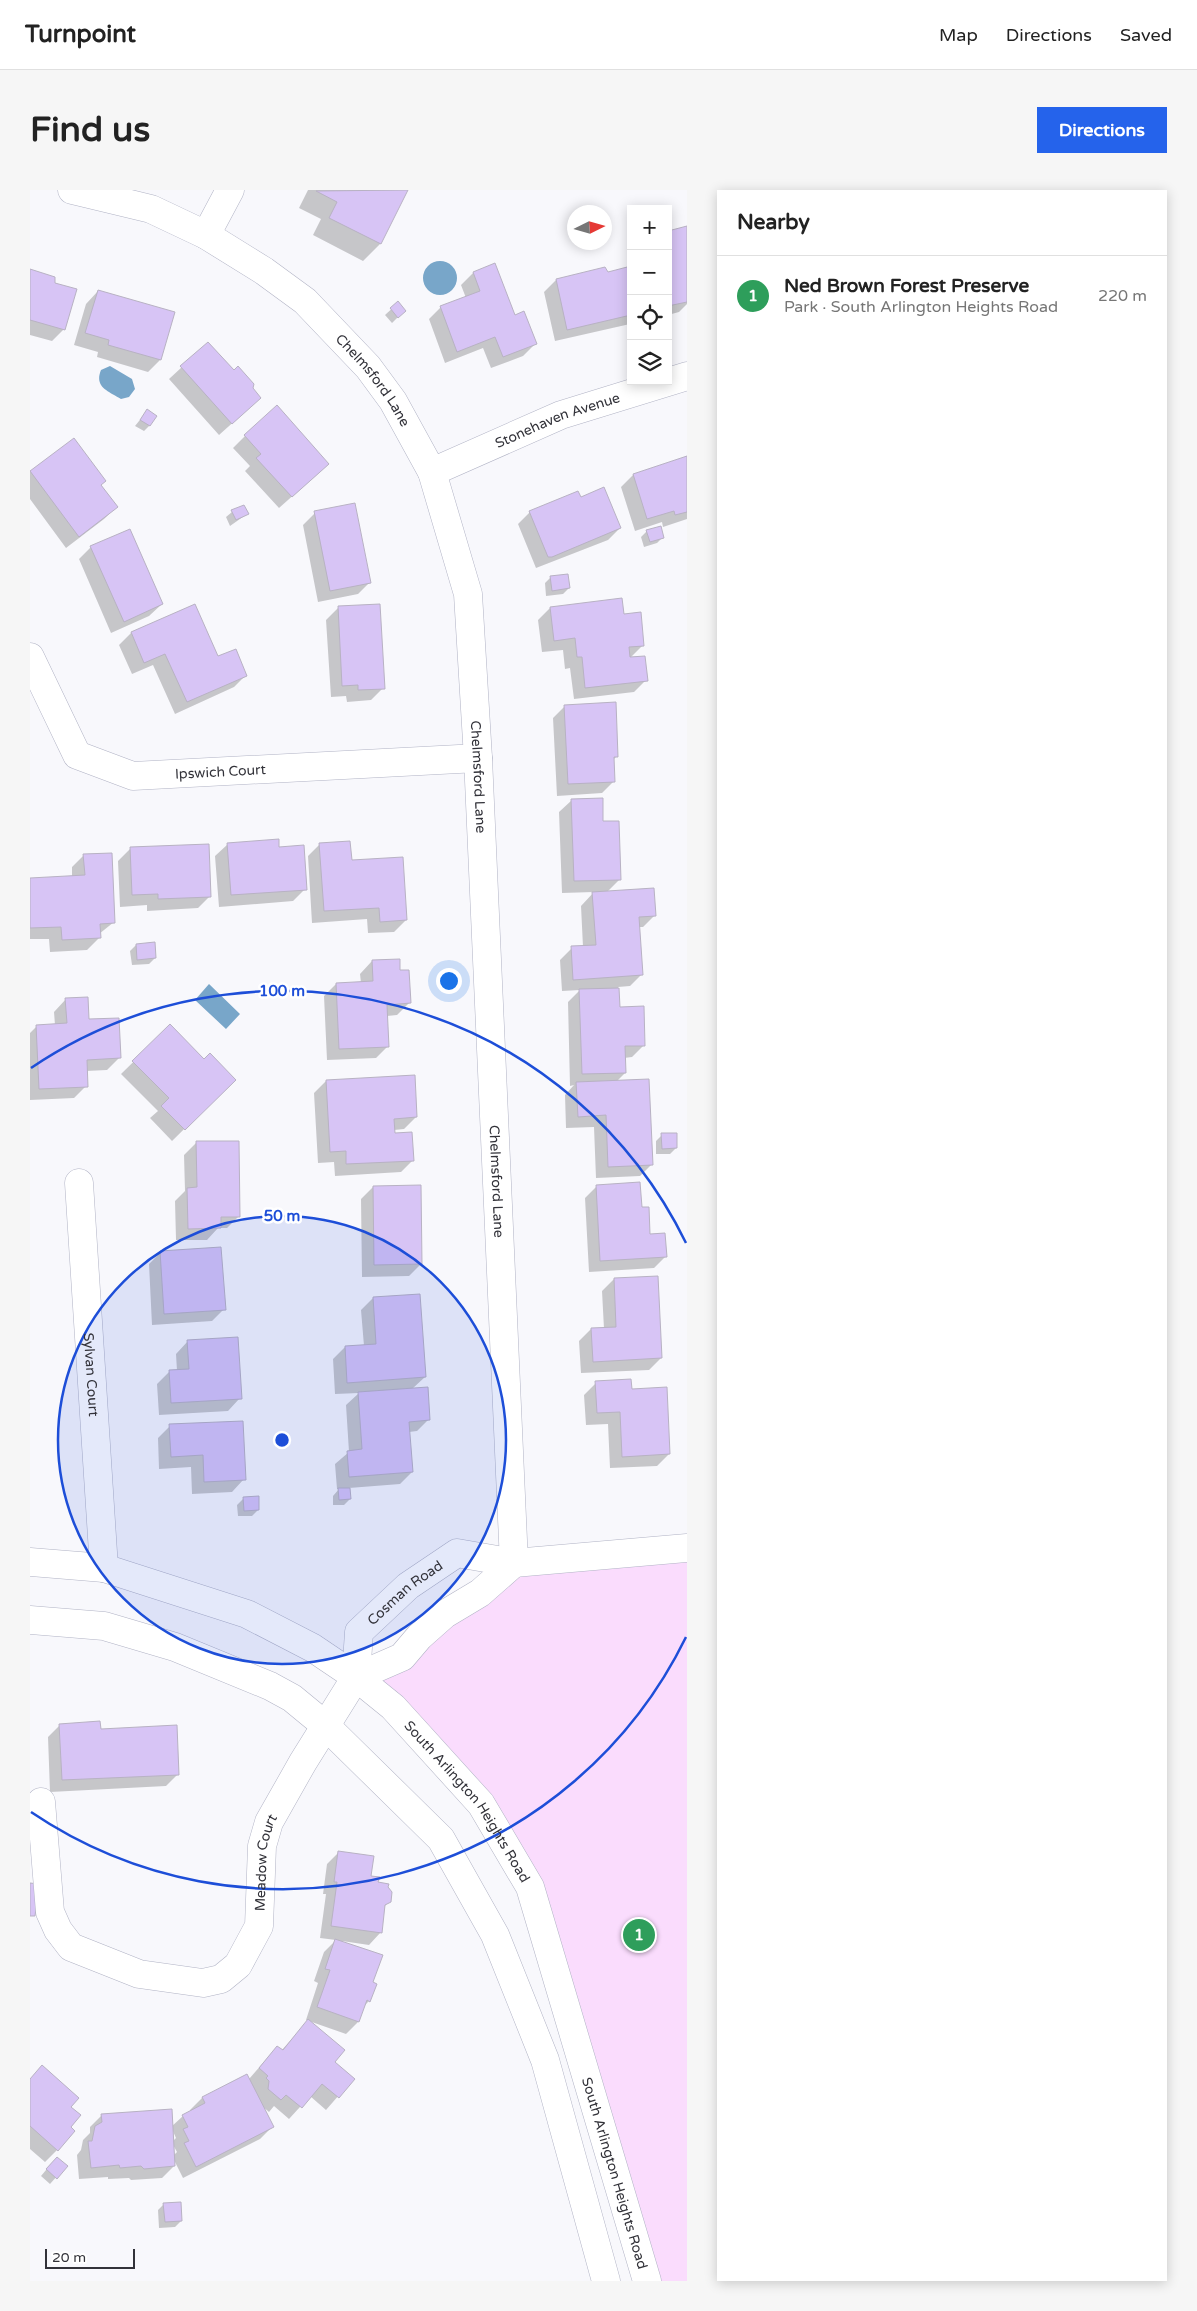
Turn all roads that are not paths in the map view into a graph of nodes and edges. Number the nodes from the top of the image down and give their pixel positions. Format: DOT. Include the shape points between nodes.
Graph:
graph roads {
  1 [pos="72,190"];
  2 [pos="230,190"];
  3 [pos="206,235"];
  4 [pos="687,376"];
  5 [pos="432,472"];
  6 [pos="30,657"];
  7 [pos="478,758"];
  8 [pos="79,1182"];
  9 [pos="687,1548"];
  10 [pos="30,1562"];
  11 [pos="514,1563"];
  12 [pos="104,1568"];
  13 [pos="30,1620"];
  14 [pos="356,1677"];
  15 [pos="326,1726"];
  16 [pos="41,1802"];
  17 [pos="606,2281"];
  18 [pos="647,2281"];
  1 -- 3 [label="street, Chelmsford Lane" via="151,209"];
  2 -- 3 [label="street"];
  3 -- 5 [label="street, Chelmsford Lane" via="305,301 339,334 393,401"];
  4 -- 5 [label="street, Stonehaven Avenue" via="561,415"];
  5 -- 7 [label="street, Chelmsford Lane" via="468,594"];
  6 -- 7 [label="street, Ipswich Court" via="77,755 133,776"];
  7 -- 11 [label="street, Chelmsford Lane"];
  8 -- 12 [label="street, Sylvan Court"];
  9 -- 11 [label="street, Cosman Road"];
  10 -- 12 [label="street, South Arlington Heights Road"];
  11 -- 14 [label="street" via="480,1593 445,1614 402,1657"];
  11 -- 14 [label="street, Cosman Road" via="457,1553 408,1586 359,1632"];
  12 -- 14 [label="street, South Arlington Heights Road" via="247,1614 313,1648"];
  13 -- 15 [label="street" via="104,1626 175,1647 270,1686 292,1698"];
  14 -- 15 [label="street, Meadow Court"];
  14 -- 18 [label="street, South Arlington Heights Road" via="393,1707 481,1804 530,1887"];
  15 -- 16 [label="street, Meadow Court" via="269,1822 262,1846 259,1926 238,1966 221,1979 203,1983 139,1974 71,1947 50,1912"];
  15 -- 17 [label="street" via="441,1840 495,1935 545,2060"];
}
